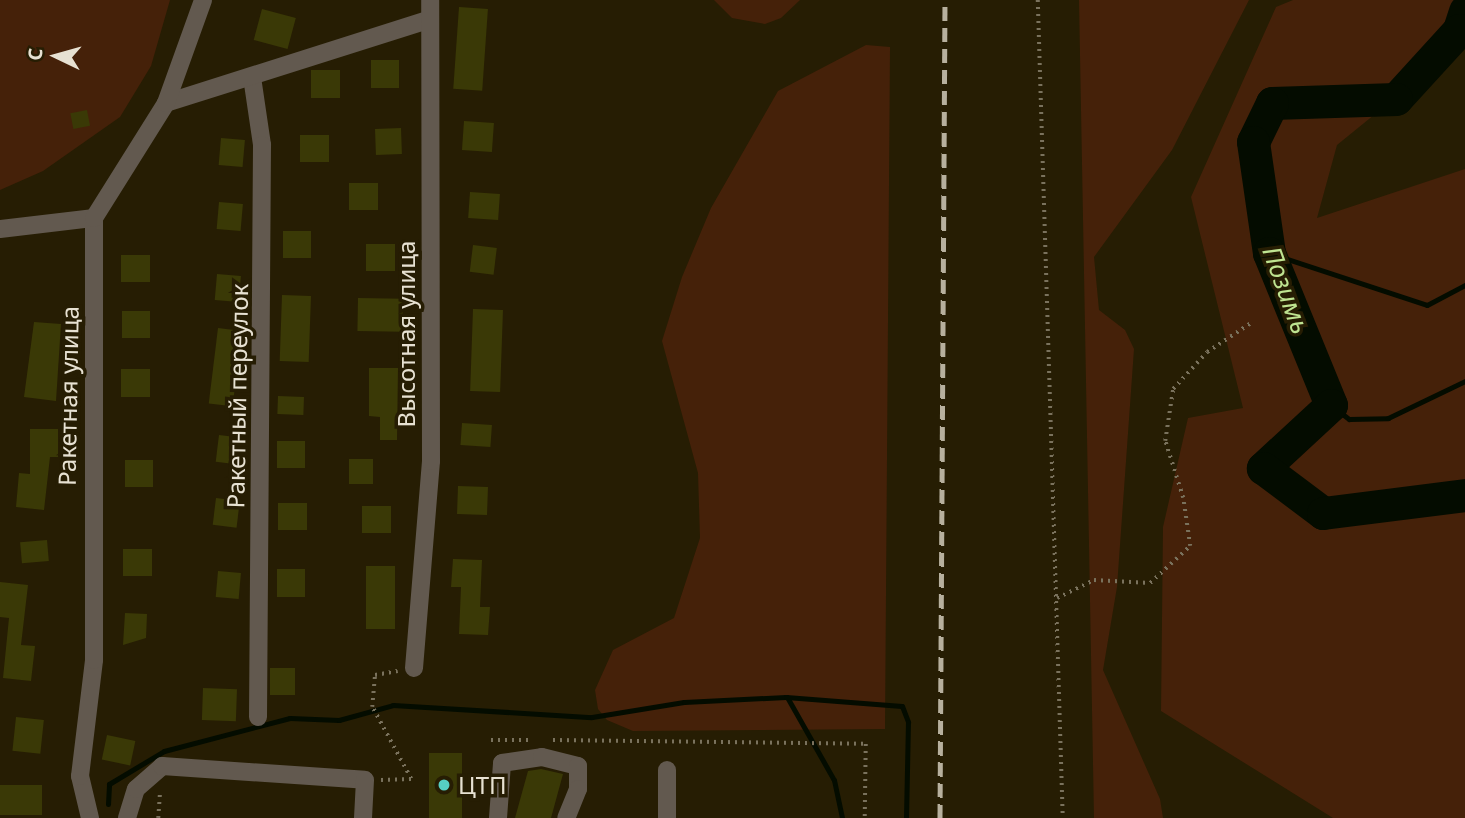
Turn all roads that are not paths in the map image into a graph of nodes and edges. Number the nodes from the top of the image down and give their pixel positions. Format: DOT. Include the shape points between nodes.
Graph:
graph roads {
  1 [pos="204,0"];
  2 [pos="430,0"];
  3 [pos="428,20"];
  4 [pos="252,77"];
  5 [pos="166,103"];
  6 [pos="94,218"];
  7 [pos="0,229"];
  8 [pos="414,668"];
  9 [pos="258,717"];
  10 [pos="667,770"];
  11 [pos="122,817"];
  12 [pos="90,818"];
  13 [pos="363,818"];
  14 [pos="498,818"];
  15 [pos="566,818"];
  16 [pos="667,818"];
  1 -- 5 [label="street"];
  2 -- 3 [label="street, Высотная улица"];
  3 -- 4 [label="street"];
  3 -- 8 [label="street, Высотная улица" via="431,461"];
  4 -- 5 [label="street"];
  4 -- 9 [label="street, Ракетный переулок" via="262,145"];
  5 -- 6 [label="street"];
  6 -- 7 [label="street"];
  6 -- 12 [label="street, Ракетная улица" via="94,660 80,776"];
  10 -- 16 [label="street"];
  11 -- 13 [label="street" via="136,789 162,766 365,780"];
  14 -- 15 [label="street" via="502,763 542,757 578,766 578,789"];
}
